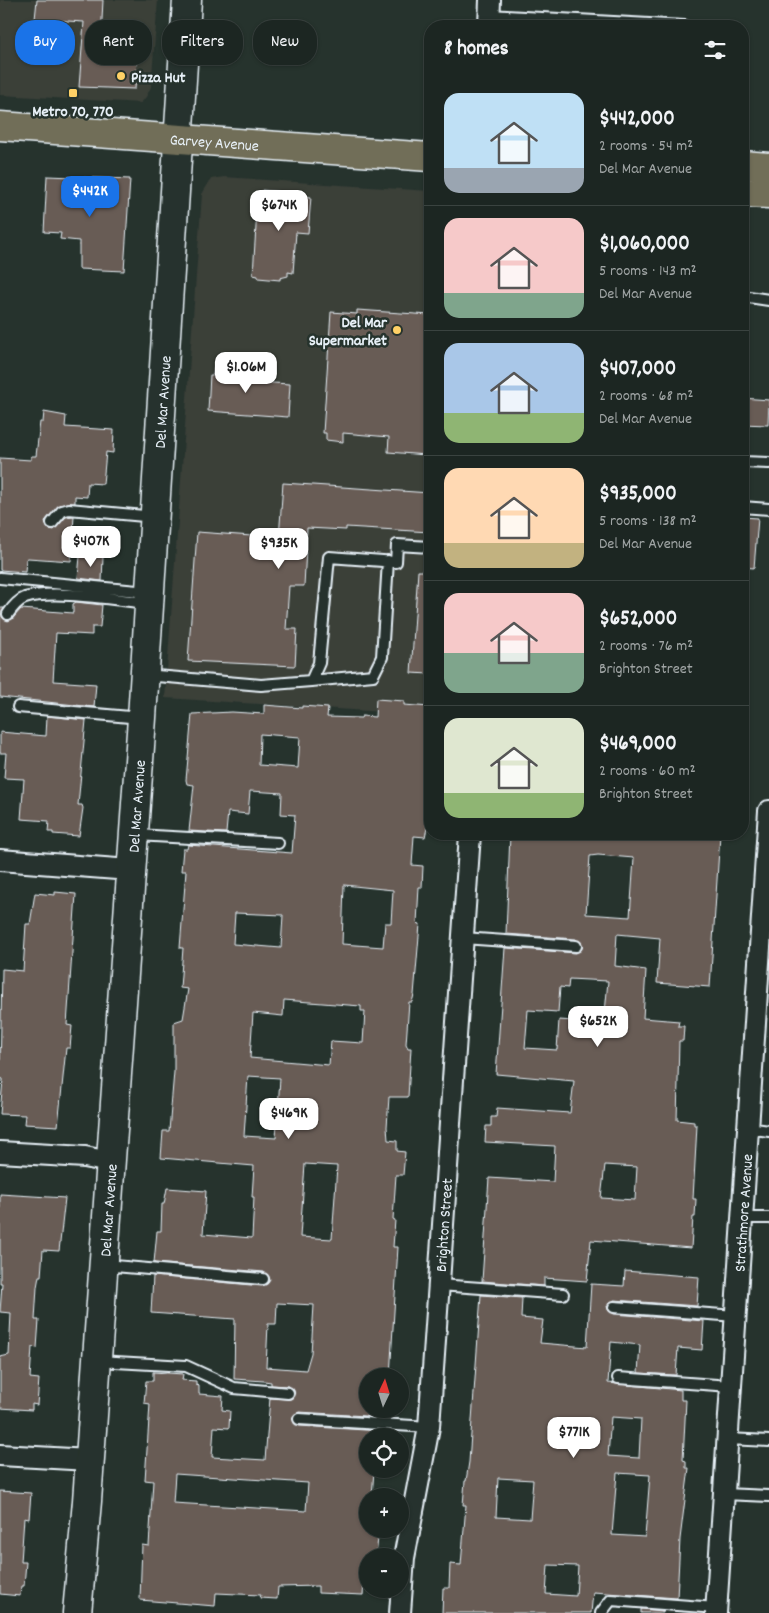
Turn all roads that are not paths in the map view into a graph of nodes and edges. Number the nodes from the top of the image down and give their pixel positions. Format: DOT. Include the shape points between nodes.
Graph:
graph roads {
  1 [pos="187,0"];
  2 [pos="489,14"];
  3 [pos="587,20"];
  4 [pos="0,126"];
  5 [pos="178,140"];
  6 [pos="424,157"];
  7 [pos="749,166"];
  8 [pos="769,167"];
  9 [pos="749,193"];
  10 [pos="769,194"];
  11 [pos="749,297"];
  12 [pos="769,300"];
  13 [pos="749,462"];
  14 [pos="769,463"];
  15 [pos="749,508"];
  16 [pos="769,509"];
  17 [pos="155,517"];
  18 [pos="52,523"];
  19 [pos="424,546"];
  20 [pos="388,561"];
  21 [pos="0,578"];
  22 [pos="149,598"];
  23 [pos="8,614"];
  24 [pos="144,675"];
  25 [pos="311,681"];
  26 [pos="18,707"];
  27 [pos="142,718"];
  28 [pos="769,822"];
  29 [pos="132,835"];
  30 [pos="470,840"];
  31 [pos="278,842"];
  32 [pos="0,860"];
  33 [pos="130,870"];
  34 [pos="766,905"];
  35 [pos="463,938"];
  36 [pos="576,946"];
  37 [pos="763,995"];
  38 [pos="748,1128"];
  39 [pos="769,1131"];
  40 [pos="0,1152"];
  41 [pos="109,1162"];
  42 [pos="742,1218"];
  43 [pos="769,1218"];
  44 [pos="102,1265"];
  45 [pos="263,1279"];
  46 [pos="439,1285"];
  47 [pos="563,1294"];
  48 [pos="614,1308"];
  49 [pos="736,1316"];
  50 [pos="97,1361"];
  51 [pos="618,1378"];
  52 [pos="731,1386"];
  53 [pos="288,1393"];
  54 [pos="299,1419"];
  55 [pos="430,1427"];
  56 [pos="728,1439"];
  57 [pos="769,1442"];
  58 [pos="0,1455"];
  59 [pos="89,1460"];
  60 [pos="724,1494"];
  61 [pos="769,1496"];
  62 [pos="716,1610"];
  63 [pos="77,1613"];
  64 [pos="400,1613"];
  65 [pos="601,1613"];
  1 -- 5 [label="main road, Del Mar Avenue"];
  2 -- 3 [label="lane"];
  4 -- 5 [label="main road, Garvey Avenue"];
  5 -- 6 [label="main road, Garvey Avenue"];
  5 -- 17 [label="main road, Del Mar Avenue"];
  7 -- 8 [label="main road"];
  9 -- 10 [label="main road"];
  11 -- 12 [label="lane"];
  13 -- 14 [label="lane"];
  15 -- 16 [label="lane"];
  17 -- 18 [label="lane" via="69,509 62,511"];
  17 -- 22 [label="main road, Del Mar Avenue"];
  19 -- 20 [label="lane" via="398,545 396,562"];
  20 -- 25 [label="lane" via="382,657 372,675"];
  20 -- 25 [label="lane" via="329,557 320,662"];
  21 -- 22 [label="lane"];
  22 -- 23 [label="lane" via="40,596 24,598"];
  22 -- 24 [label="main road, Del Mar Avenue"];
  24 -- 25 [label="lane" via="261,685"];
  24 -- 27 [label="main road, Del Mar Avenue"];
  26 -- 27 [label="lane"];
  27 -- 29 [label="main road, Del Mar Avenue"];
  28 -- 34 [label="street, Strathmore Avenue"];
  29 -- 31 [label="lane"];
  29 -- 33 [label="main road, Del Mar Avenue"];
  30 -- 35 [label="street, Brighton Street"];
  32 -- 33 [label="street"];
  33 -- 41 [label="main road, Del Mar Avenue"];
  34 -- 37 [label="street, Strathmore Avenue"];
  35 -- 36 [label="lane"];
  35 -- 46 [label="street, Brighton Street"];
  37 -- 38 [label="street, Strathmore Avenue"];
  38 -- 39 [label="lane"];
  38 -- 42 [label="street, Strathmore Avenue"];
  40 -- 41 [label="street" via="85,1157"];
  41 -- 44 [label="main road, Del Mar Avenue"];
  42 -- 43 [label="lane"];
  42 -- 49 [label="street, Strathmore Avenue"];
  44 -- 45 [label="lane"];
  44 -- 50 [label="main road, Del Mar Avenue"];
  46 -- 47 [label="lane"];
  46 -- 55 [label="street, Brighton Street"];
  48 -- 49 [label="lane"];
  49 -- 52 [label="street, Strathmore Avenue"];
  50 -- 53 [label="lane" via="186,1366 234,1388"];
  50 -- 59 [label="main road, Del Mar Avenue"];
  51 -- 52 [label="lane"];
  52 -- 56 [label="street, Strathmore Avenue"];
  54 -- 55 [label="lane"];
  55 -- 64 [label="street, Brighton Street" via="404,1558"];
  56 -- 57 [label="lane"];
  56 -- 60 [label="street, Strathmore Avenue"];
  58 -- 59 [label="street"];
  59 -- 63 [label="main road, Del Mar Avenue"];
  60 -- 61 [label="lane"];
  60 -- 62 [label="street, Strathmore Avenue"];
  62 -- 65 [label="lane" via="611,1600"];
}
